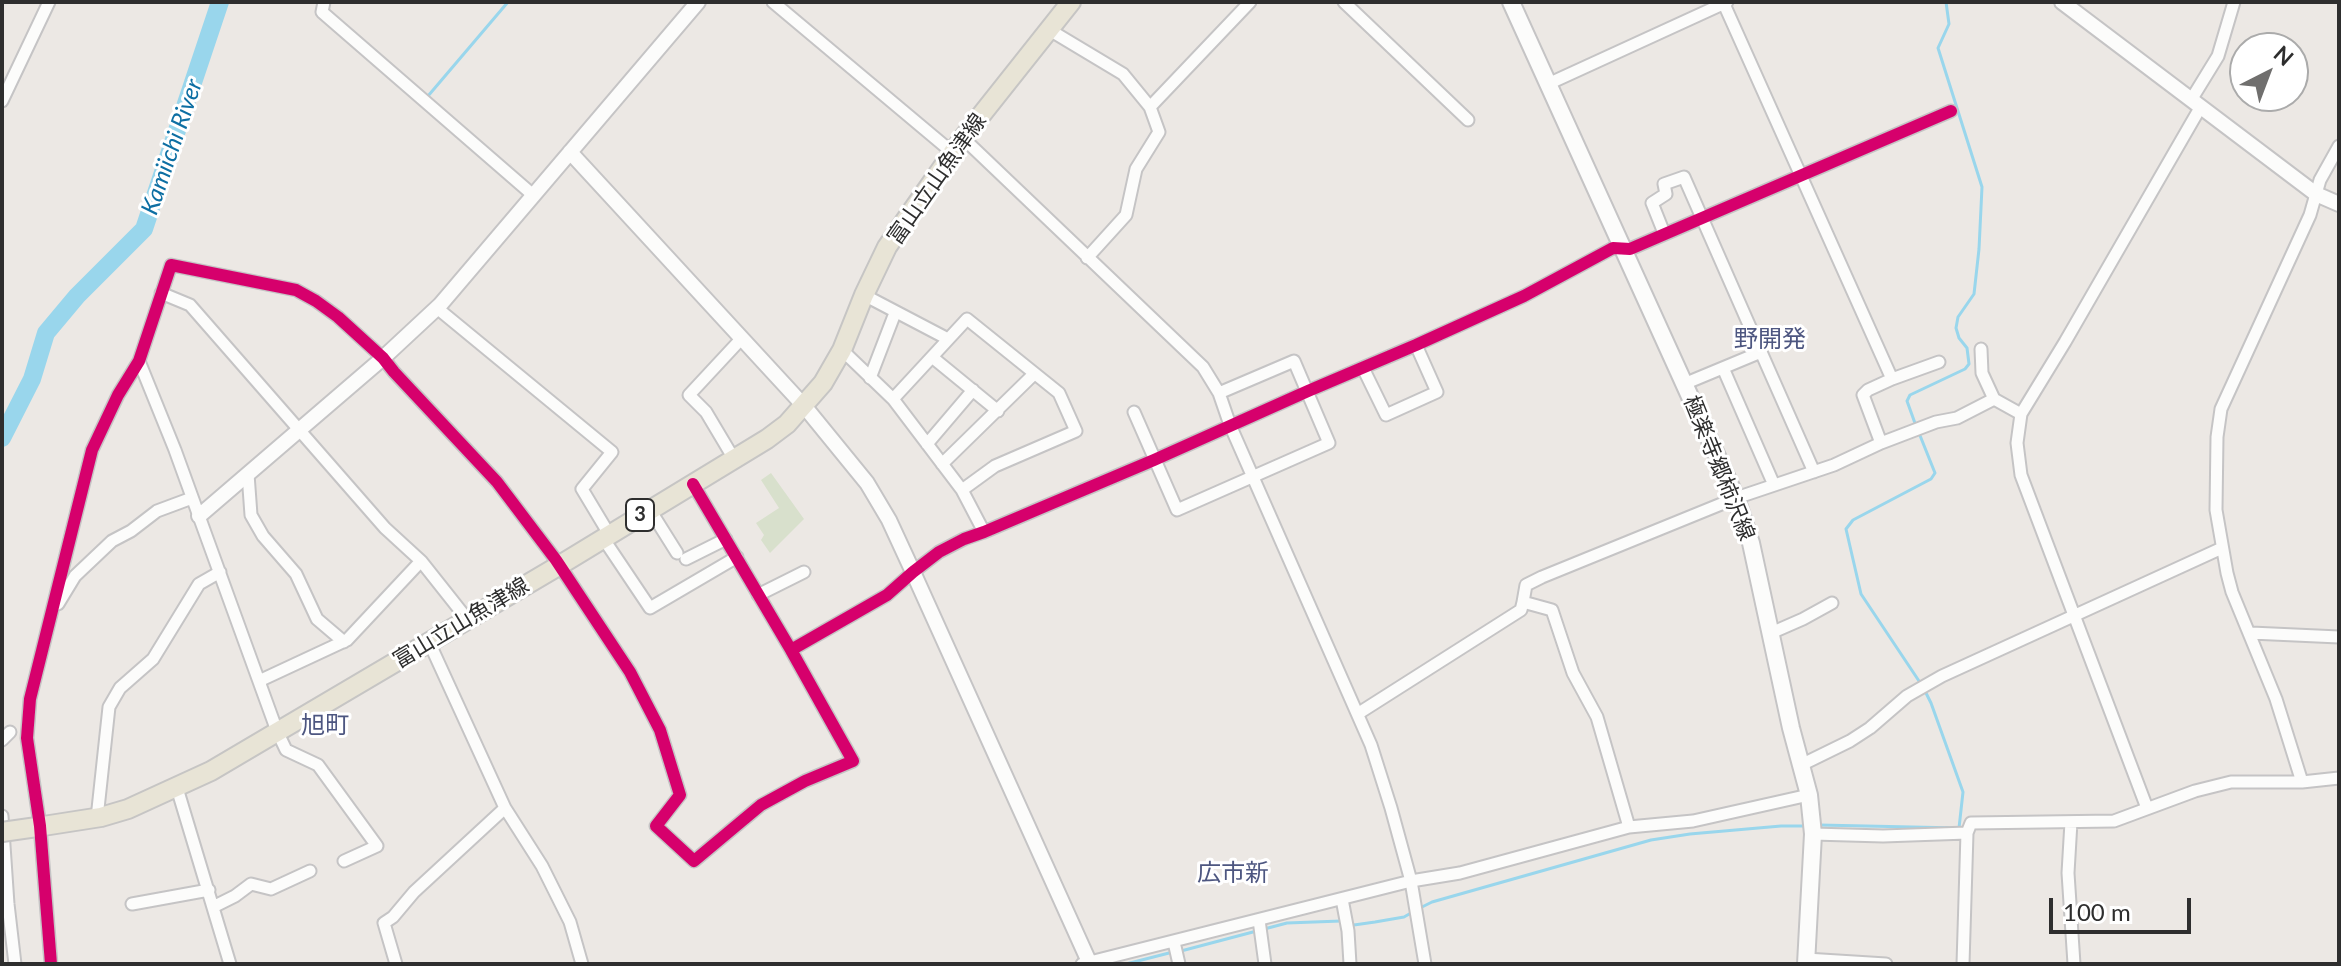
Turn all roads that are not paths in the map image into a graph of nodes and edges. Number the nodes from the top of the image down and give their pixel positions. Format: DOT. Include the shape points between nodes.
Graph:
graph roads {
  1 [pos="49,2"];
  2 [pos="324,2"];
  3 [pos="698,2"];
  4 [pos="773,2"];
  5 [pos="1071,2"];
  6 [pos="1250,2"];
  7 [pos="1344,2"];
  8 [pos="1511,2"];
  9 [pos="2062,2"];
  10 [pos="2234,2"];
  11 [pos="1725,3"];
  12 [pos="1048,29"];
  13 [pos="1548,84"];
  14 [pos="2,101"];
  15 [pos="2196,104"];
  16 [pos="1150,107"];
  17 [pos="1951,111"];
  18 [pos="1468,120"];
  19 [pos="958,146"];
  20 [pos="2339,146"];
  21 [pos="570,152"];
  22 [pos="1800,175"];
  23 [pos="2316,194"];
  24 [pos="533,195"];
  25 [pos="2339,204"];
  26 [pos="1702,216"];
  27 [pos="1664,233"];
  28 [pos="1621,247"];
  29 [pos="1087,258"];
  30 [pos="161,293"];
  31 [pos="864,295"];
  32 [pos="437,308"];
  33 [pos="895,313"];
  34 [pos="742,338"];
  35 [pos="948,339"];
  36 [pos="1416,345"];
  37 [pos="1981,349"];
  38 [pos="842,350"];
  39 [pos="1761,352"];
  40 [pos="932,357"];
  41 [pos="383,358"];
  42 [pos="139,361"];
  43 [pos="1939,362"];
  44 [pos="1363,368"];
  45 [pos="1723,368"];
  46 [pos="1034,374"];
  47 [pos="870,378"];
  48 [pos="1892,379"];
  49 [pos="1684,384"];
  50 [pos="973,390"];
  51 [pos="1308,391"];
  52 [pos="1219,393"];
  53 [pos="893,399"];
  54 [pos="1994,399"];
  55 [pos="805,407"];
  56 [pos="998,411"];
  57 [pos="1134,412"];
  58 [pos="2021,414"];
  59 [pos="1230,425"];
  60 [pos="299,430"];
  61 [pos="1881,443"];
  62 [pos="927,444"];
  63 [pos="734,459"];
  64 [pos="1154,460"];
  65 [pos="942,464"];
  66 [pos="1814,472"];
  67 [pos="248,474"];
  68 [pos="1254,477"];
  69 [pos="693,484"];
  70 [pos="1774,485"];
  71 [pos="962,490"];
  72 [pos="192,498"];
  73 [pos="1736,498"];
  74 [pos="650,510"];
  75 [pos="199,516"];
  76 [pos="984,532"];
  77 [pos="606,536"];
  78 [pos="726,539"];
  79 [pos="2222,548"];
  80 [pos="737,557"];
  81 [pos="421,561"];
  82 [pos="560,565"];
  83 [pos="220,572"];
  84 [pos="804,572"];
  85 [pos="913,572"];
  86 [pos="758,595"];
  87 [pos="1523,602"];
  88 [pos="1832,603"];
  89 [pos="2074,614"];
  90 [pos="51,615"];
  91 [pos="467,619"];
  92 [pos="1771,633"];
  93 [pos="2251,633"];
  94 [pos="2339,637"];
  95 [pos="344,642"];
  96 [pos="429,642"];
  97 [pos="791,650"];
  98 [pos="259,681"];
  99 [pos="1359,713"];
  100 [pos="277,731"];
  101 [pos="1801,765"];
  102 [pos="2339,778"];
  103 [pos="2302,782"];
  104 [pos="177,788"];
  105 [pos="1809,795"];
  106 [pos="505,808"];
  107 [pos="2147,808"];
  108 [pos="2,816"];
  109 [pos="97,818"];
  110 [pos="2071,822"];
  111 [pos="38,827"];
  112 [pos="1629,827"];
  113 [pos="2,832"];
  114 [pos="1967,833"];
  115 [pos="1813,834"];
  116 [pos="344,861"];
  117 [pos="310,871"];
  118 [pos="1411,881"];
  119 [pos="209,890"];
  120 [pos="1342,899"];
  121 [pos="132,904"];
  122 [pos="213,907"];
  123 [pos="1259,920"];
  124 [pos="1174,942"];
  125 [pos="1806,962"];
  126 [pos="1087,963"];
  127 [pos="15,964"];
  128 [pos="51,964"];
  129 [pos="230,964"];
  130 [pos="396,964"];
  131 [pos="582,964"];
  132 [pos="1179,964"];
  133 [pos="1265,964"];
  134 [pos="1350,964"];
  135 [pos="1425,964"];
  136 [pos="1886,964"];
  137 [pos="1963,964"];
  138 [pos="2074,964"];
  1 -- 14 [label="street"];
  2 -- 24 [label="street" via="322,12"];
  3 -- 21 [label="street"];
  4 -- 19 [label="street"];
  5 -- 12 [label="main road, 富山立山魚津線 / 3"];
  6 -- 16 [label="street"];
  7 -- 18 [label="street"];
  8 -- 13 [label="main road, 極楽寺郷柿沢線"];
  9 -- 15 [label="street"];
  10 -- 15 [label="street"];
  11 -- 13 [label="street"];
  11 -- 22 [label="street"];
  12 -- 16 [label="street" via="1123,74"];
  12 -- 19 [label="main road, 富山立山魚津線 / 3"];
  13 -- 28 [label="main road, 極楽寺郷柿沢線"];
  15 -- 23 [label="street"];
  15 -- 58 [label="street"];
  16 -- 29 [label="street" via="1159,132 1136,169 1126,215"];
  17 -- 22 [label="street"];
  19 -- 29 [label="street"];
  19 -- 31 [label="main road, 富山立山魚津線 / 3" via="887,247"];
  20 -- 23 [label="street"];
  21 -- 24 [label="street"];
  21 -- 34 [label="street"];
  22 -- 26 [label="street"];
  22 -- 48 [label="street"];
  23 -- 25 [label="street"];
  23 -- 79 [label="street" via="2221,409 2216,510"];
  24 -- 32 [label="street"];
  26 -- 27 [label="street"];
  26 -- 27 [label="street" via="1684,177 1664,184 1666,194 1652,203"];
  26 -- 39 [label="street"];
  27 -- 28 [label="street" via="1630,249"];
  28 -- 36 [label="street"];
  28 -- 49 [label="main road, 極楽寺郷柿沢線"];
  29 -- 52 [label="street" via="1203,367"];
  30 -- 41 [label="street" via="171,265 296,290 338,317"];
  30 -- 42 [label="street"];
  30 -- 60 [label="street" via="190,305"];
  31 -- 33 [label="street"];
  31 -- 38 [label="main road, 富山立山魚津線 / 3"];
  32 -- 41 [label="street"];
  32 -- 77 [label="street" via="612,452 582,489"];
  33 -- 35 [label="street"];
  33 -- 47 [label="street"];
  34 -- 55 [label="street"];
  34 -- 63 [label="street" via="689,395 706,412"];
  35 -- 40 [label="street"];
  35 -- 46 [label="street" via="967,319"];
  36 -- 44 [label="street"];
  36 -- 44 [label="street" via="1437,392 1386,415"];
  37 -- 54 [label="street" via="1982,373"];
  38 -- 47 [label="street"];
  38 -- 55 [label="main road, 富山立山魚津線 / 3"];
  39 -- 45 [label="street"];
  39 -- 66 [label="street"];
  40 -- 50 [label="street"];
  40 -- 53 [label="street"];
  41 -- 60 [label="street"];
  41 -- 82 [label="street" via="497,482"];
  42 -- 72 [label="street"];
  42 -- 90 [label="street" via="92,450"];
  43 -- 48 [label="street"];
  44 -- 51 [label="street"];
  45 -- 49 [label="street"];
  45 -- 70 [label="street"];
  46 -- 56 [label="street"];
  46 -- 71 [label="street" via="1059,393 1076,431 995,466"];
  47 -- 53 [label="street"];
  48 -- 61 [label="street" via="1863,395"];
  49 -- 73 [label="main road, 極楽寺郷柿沢線"];
  50 -- 56 [label="street"];
  50 -- 62 [label="street"];
  51 -- 52 [label="street" via="1294,361"];
  51 -- 59 [label="street"];
  51 -- 68 [label="street" via="1329,443"];
  52 -- 59 [label="street"];
  53 -- 62 [label="street"];
  54 -- 58 [label="street"];
  54 -- 61 [label="street" via="1957,418"];
  55 -- 63 [label="main road, 富山立山魚津線 / 3"];
  55 -- 85 [label="street" via="867,483"];
  56 -- 65 [label="street"];
  57 -- 64 [label="street"];
  58 -- 89 [label="street" via="2021,475"];
  59 -- 64 [label="street"];
  59 -- 68 [label="street"];
  60 -- 67 [label="street"];
  60 -- 81 [label="street"];
  61 -- 66 [label="street"];
  62 -- 65 [label="street"];
  63 -- 69 [label="main road, 富山立山魚津線 / 3"];
  64 -- 68 [label="street" via="1177,510"];
  64 -- 76 [label="street"];
  65 -- 71 [label="street"];
  66 -- 70 [label="street"];
  67 -- 75 [label="street"];
  67 -- 95 [label="street" via="251,515 296,574 317,619"];
  68 -- 99 [label="street"];
  69 -- 74 [label="main road, 富山立山魚津線 / 3"];
  69 -- 78 [label="street"];
  70 -- 73 [label="street"];
  71 -- 76 [label="street"];
  72 -- 75 [label="street"];
  72 -- 90 [label="street" via="157,511 112,541 75,576"];
  73 -- 87 [label="street" via="1526,585"];
  73 -- 92 [label="main road, 極楽寺郷柿沢線"];
  74 -- 77 [label="main road, 富山立山魚津線 / 3"];
  74 -- 78 [label="street" via="682,556"];
  75 -- 83 [label="street"];
  76 -- 85 [label="street"];
  77 -- 80 [label="street" via="650,608"];
  77 -- 82 [label="main road, 富山立山魚津線 / 3"];
  78 -- 80 [label="street"];
  79 -- 89 [label="street"];
  79 -- 93 [label="street" via="2232,592"];
  80 -- 86 [label="street"];
  81 -- 91 [label="street"];
  81 -- 95 [label="street"];
  82 -- 91 [label="main road, 富山立山魚津線 / 3"];
  82 -- 97 [label="street" via="630,672 660,730 680,795 656,826 694,861 761,805 853,761"];
  83 -- 98 [label="street"];
  83 -- 109 [label="street" via="199,584 153,659 120,688 109,707"];
  84 -- 86 [label="street"];
  85 -- 97 [label="street" via="887,595"];
  85 -- 126 [label="street"];
  86 -- 97 [label="street"];
  87 -- 99 [label="street" via="1521,610"];
  87 -- 112 [label="street" via="1552,610 1573,673 1597,717"];
  88 -- 92 [label="street"];
  89 -- 101 [label="street" via="1942,676 1850,741"];
  89 -- 107 [label="street"];
  90 -- 111 [label="street" via="30,699 27,738"];
  91 -- 96 [label="main road, 富山立山魚津線 / 3"];
  92 -- 101 [label="main road, 極楽寺郷柿沢線"];
  93 -- 94 [label="street"];
  93 -- 103 [label="street"];
  95 -- 98 [label="street"];
  96 -- 100 [label="main road, 富山立山魚津線 / 3"];
  96 -- 106 [label="street"];
  98 -- 100 [label="street"];
  99 -- 118 [label="street"];
  100 -- 104 [label="main road, 富山立山魚津線 / 3"];
  100 -- 116 [label="street" via="286,750 318,765 377,846"];
  101 -- 105 [label="main road, 極楽寺郷柿沢線"];
  102 -- 103 [label="street"];
  103 -- 107 [label="street" via="2231,782"];
  104 -- 109 [label="main road, 富山立山魚津線 / 3"];
  104 -- 119 [label="street"];
  105 -- 112 [label="street" via="1693,821"];
  105 -- 115 [label="main road, 極楽寺郷柿沢線"];
  106 -- 130 [label="street" via="384,923"];
  106 -- 131 [label="street" via="570,922"];
  107 -- 110 [label="street" via="2114,821"];
  108 -- 127 [label="street"];
  109 -- 111 [label="main road, 富山立山魚津線 / 3"];
  110 -- 114 [label="street" via="1971,823"];
  110 -- 138 [label="street" via="2068,873"];
  111 -- 113 [label="main road, 富山立山魚津線 / 3, bridge"];
  111 -- 128 [label="street"];
  112 -- 118 [label="street" via="1473,870"];
  114 -- 115 [label="street"];
  114 -- 137 [label="street"];
  115 -- 125 [label="main road, 極楽寺郷柿沢線"];
  117 -- 122 [label="street" via="271,889 251,884"];
  118 -- 120 [label="street"];
  118 -- 135 [label="street"];
  119 -- 121 [label="street"];
  119 -- 122 [label="street"];
  120 -- 123 [label="street"];
  120 -- 134 [label="street"];
  122 -- 129 [label="street"];
  123 -- 124 [label="street"];
  123 -- 133 [label="street"];
  124 -- 126 [label="street"];
  124 -- 132 [label="street"];
  125 -- 136 [label="street"];
}
